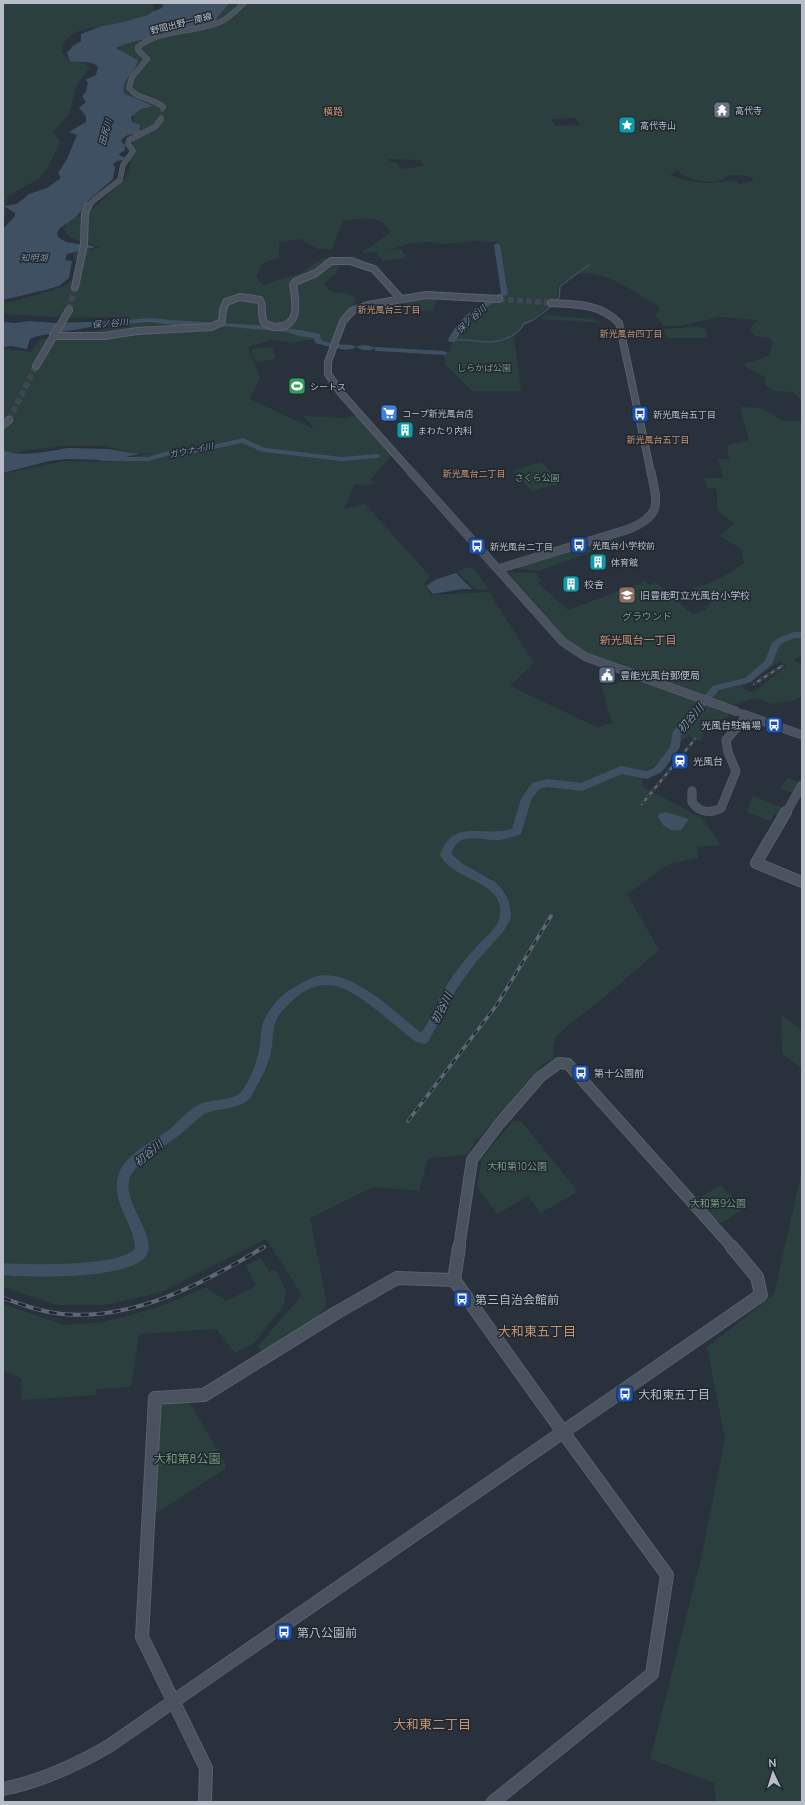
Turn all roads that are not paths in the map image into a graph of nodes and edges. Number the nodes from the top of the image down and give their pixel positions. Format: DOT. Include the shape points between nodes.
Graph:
graph roads {
  1 [pos="244,3"];
  2 [pos="163,107"];
  3 [pos="161,119"];
  4 [pos="75,287"];
  5 [pos="400,298"];
  6 [pos="499,299"];
  7 [pos="551,303"];
  8 [pos="68,312"];
  9 [pos="54,335"];
  10 [pos="36,366"];
  11 [pos="9,420"];
  12 [pos="3,425"];
  13 [pos="498,569"];
  14 [pos="747,716"];
  15 [pos="802,735"];
  16 [pos="802,785"];
  17 [pos="692,791"];
  18 [pos="802,882"];
  19 [pos="454,1280"];
  20 [pos="563,1431"];
  21 [pos="174,1702"];
  22 [pos="3,1789"];
  23 [pos="205,1802"];
  24 [pos="494,1802"];
  1 -- 2 [label="street, 野間出野一庫線" via="220,22 167,34 138,47 147,59 132,75 129,88 135,94 153,99"];
  3 -- 4 [label="street" via="155,127 140,133 128,142 133,151 132,156 121,168 121,179 86,210 85,235"];
  5 -- 6 [label="street" via="439,295"];
  5 -- 9 [label="street" via="374,269 356,262 336,260 328,262 316,273 295,282 293,285 296,314 289,323 282,326 269,326 265,323 263,303 260,300 238,298 227,302 224,306 224,320 220,325 211,327 137,331 104,336"];
  5 -- 13 [label="street" via="364,306 347,316 339,330 328,362 328,374 340,392"];
  7 -- 13 [label="street" via="594,307 610,314 619,323 657,501 651,515 629,530"];
  8 -- 9 [label="street"];
  9 -- 10 [label="street"];
  11 -- 12 [label="street"];
  13 -- 14 [label="street, bridge" via="560,639 572,649 586,657"];
  14 -- 15 [label="street"];
  14 -- 17 [label="street" via="726,740 736,771 721,808 717,812 698,809 692,802"];
  16 -- 18 [label="street" via="756,863"];
  19 -- 20 [label="street"];
  19 -- 20 [label="street" via="472,1160 513,1107 536,1082 560,1062 568,1064 759,1280 761,1295"];
  19 -- 21 [label="street" via="397,1278 204,1395 155,1398 142,1637"];
  20 -- 21 [label="street"];
  20 -- 24 [label="street" via="667,1574 652,1674"];
  21 -- 22 [label="street" via="73,1767 29,1784"];
  21 -- 23 [label="street" via="206,1768"];
}
